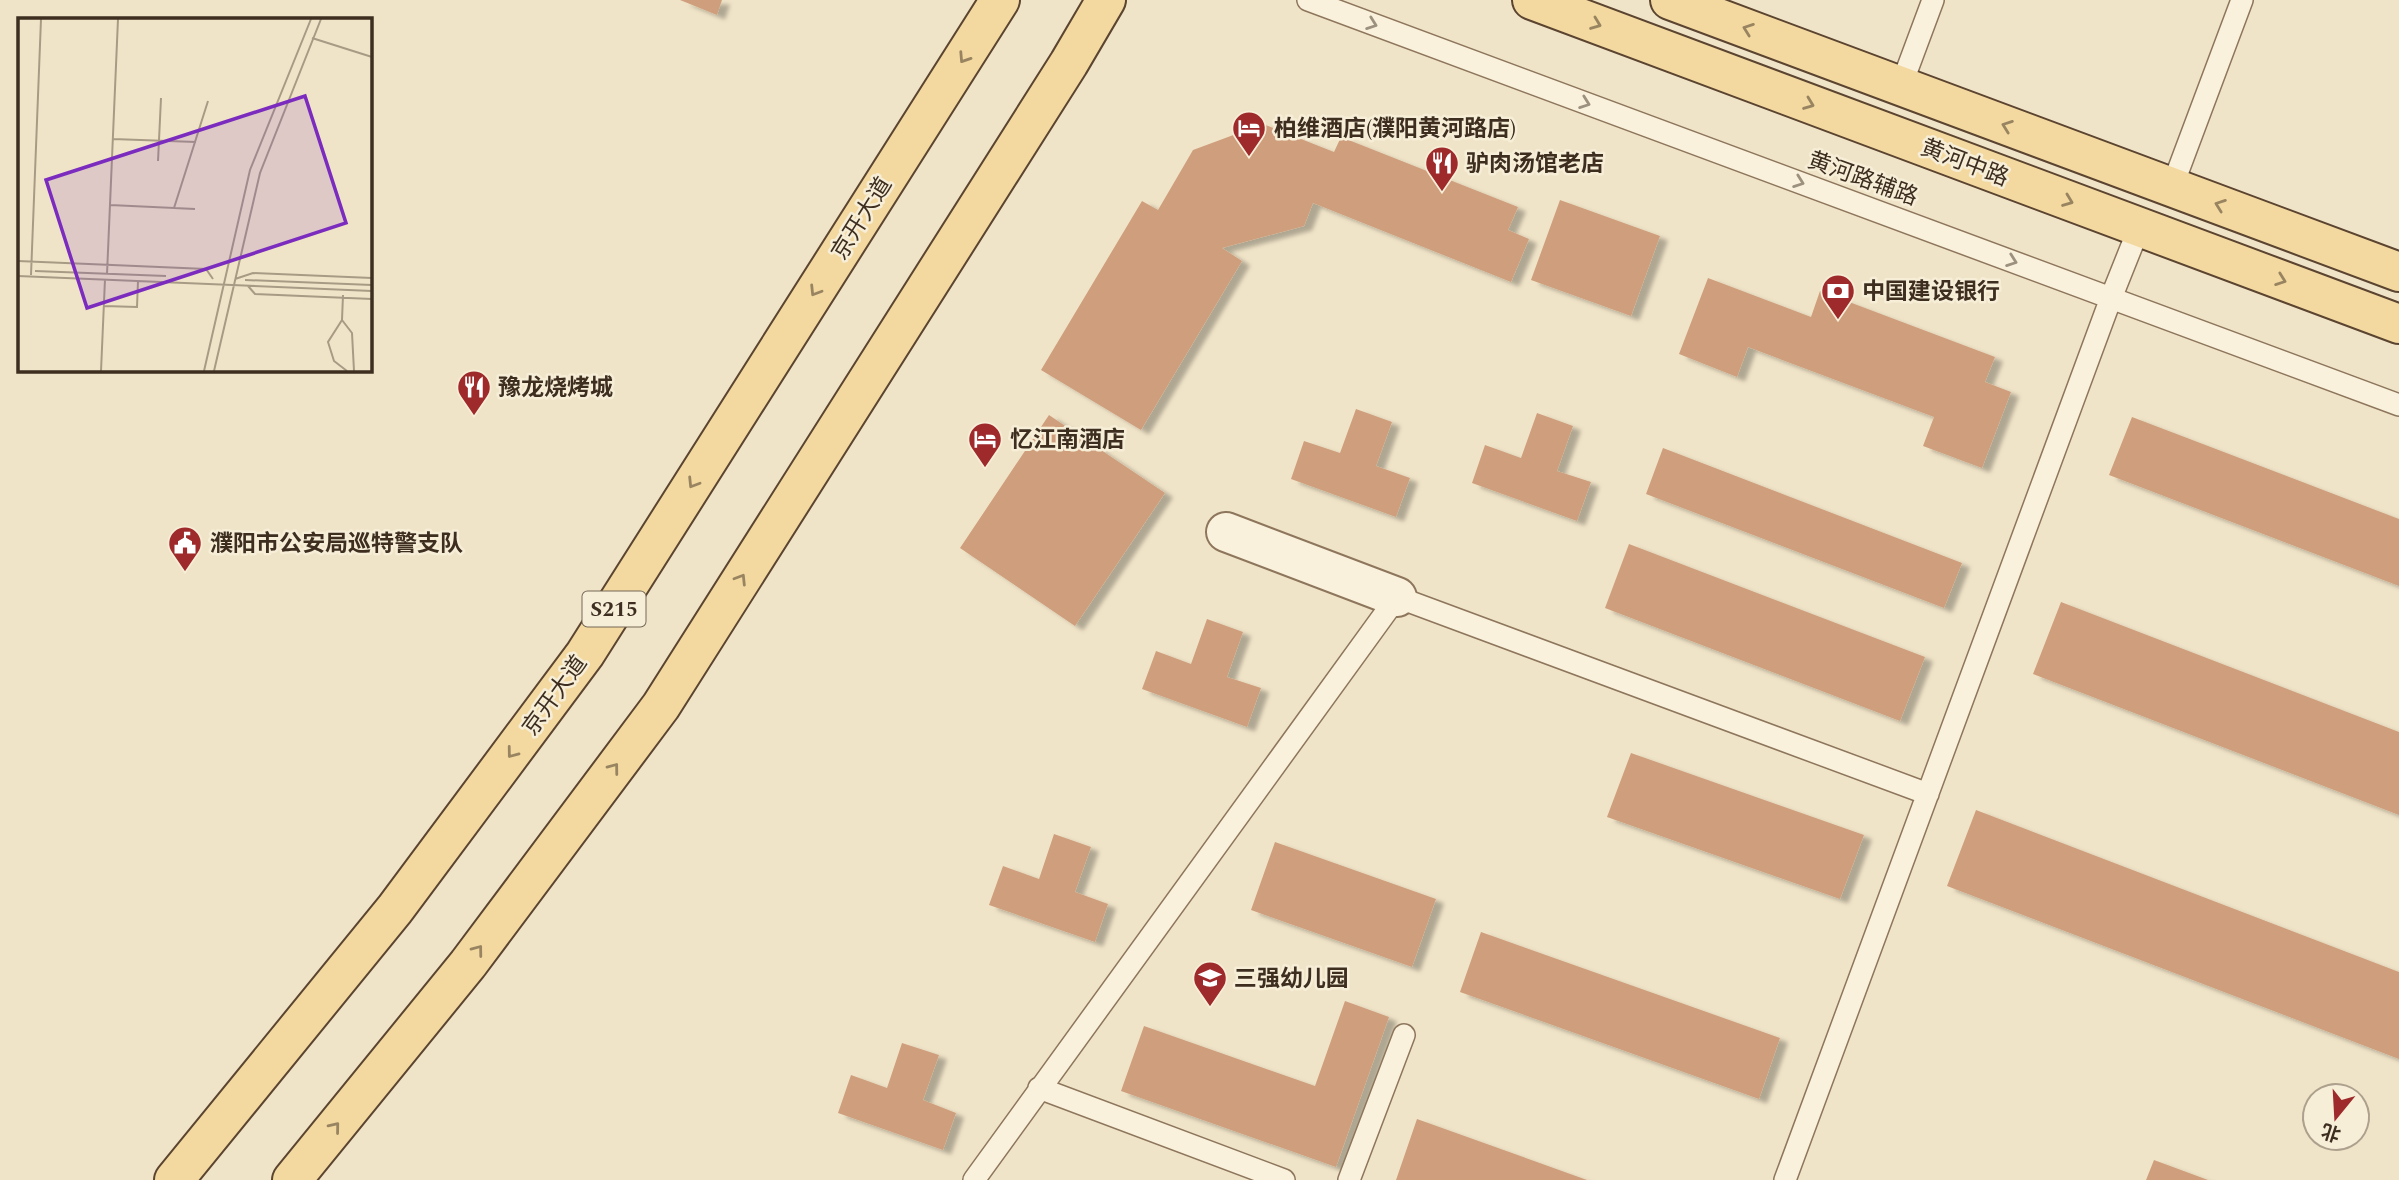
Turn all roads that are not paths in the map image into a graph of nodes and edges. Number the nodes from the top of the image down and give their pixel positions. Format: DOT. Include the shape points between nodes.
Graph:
graph roads {
  1 [pos="1000,0"];
  2 [pos="1106,0"];
  3 [pos="1308,0"];
  4 [pos="1532,0"];
  5 [pos="1670,0"];
  6 [pos="1933,0"];
  7 [pos="2242,0"];
  8 [pos="1901,86"];
  9 [pos="2172,187"];
  10 [pos="2139,228"];
  11 [pos="2399,272"];
  12 [pos="2111,298"];
  13 [pos="2399,324"];
  14 [pos="2399,405"];
  15 [pos="1226,533"];
  16 [pos="1397,597"];
  17 [pos="1928,794"];
  18 [pos="1404,1035"];
  19 [pos="1040,1088"];
  20 [pos="174,1180"];
  21 [pos="292,1180"];
  22 [pos="974,1180"];
  23 [pos="1284,1180"];
  24 [pos="1349,1180"];
  25 [pos="1785,1180"];
  1 -- 20 [label="main road, 京开大道 / S215, one-way" via="585,654 395,909"];
  21 -- 2 [label="main road, one-way" via="468,964 661,706"];
  3 -- 12 [label="lane, 黄河路辅路, one-way"];
  4 -- 10 [label="main road, 黄河中路, one-way"];
  8 -- 5 [label="main road, one-way"];
  6 -- 8 [label="lane"];
  7 -- 9 [label="lane"];
  9 -- 8 [label="main road, one-way"];
  11 -- 9 [label="main road, one-way"];
  10 -- 12 [label="lane"];
  10 -- 13 [label="main road, 黄河中路, one-way"];
  12 -- 14 [label="lane, 黄河路辅路"];
  12 -- 17 [label="lane"];
  15 -- 16 [label="street"];
  16 -- 17 [label="lane"];
  16 -- 19 [label="lane"];
  17 -- 25 [label="lane"];
  18 -- 24 [label="lane"];
  19 -- 22 [label="lane"];
  19 -- 23 [label="lane"];
}
